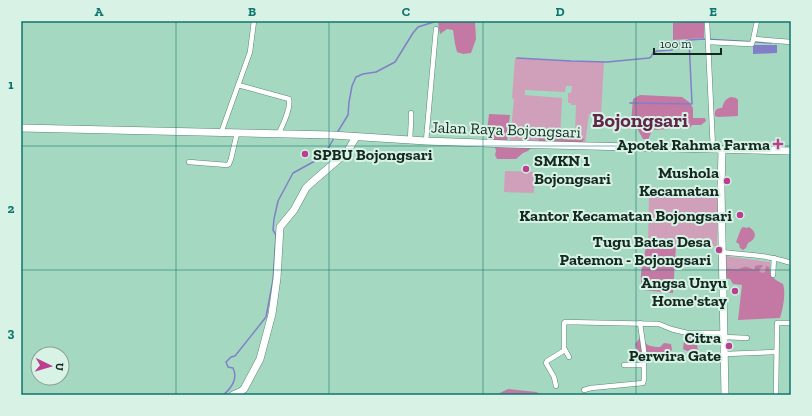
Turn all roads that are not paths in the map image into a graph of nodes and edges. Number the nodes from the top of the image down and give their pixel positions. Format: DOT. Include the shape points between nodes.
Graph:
graph roads {
  1 [pos="254,21"];
  2 [pos="707,21"];
  3 [pos="757,21"];
  4 [pos="436,29"];
  5 [pos="708,40"];
  6 [pos="753,41"];
  7 [pos="791,42"];
  8 [pos="238,85"];
  9 [pos="411,113"];
  10 [pos="21,128"];
  11 [pos="221,133"];
  12 [pos="237,133"];
  13 [pos="279,134"];
  14 [pos="356,137"];
  15 [pos="410,140"];
  16 [pos="426,141"];
  17 [pos="712,149"];
  18 [pos="722,150"];
  19 [pos="791,151"];
  20 [pos="189,162"];
  21 [pos="722,252"];
  22 [pos="774,258"];
  23 [pos="791,263"];
  24 [pos="773,275"];
  25 [pos="640,323"];
  26 [pos="791,323"];
  27 [pos="724,335"];
  28 [pos="747,338"];
  29 [pos="565,350"];
  30 [pos="776,352"];
  31 [pos="724,354"];
  32 [pos="569,357"];
  33 [pos="624,365"];
  34 [pos="644,365"];
  35 [pos="556,386"];
  36 [pos="584,390"];
  37 [pos="236,394"];
  38 [pos="725,395"];
  39 [pos="776,395"];
  1 -- 8 [label="street" via="250,52"];
  2 -- 5 [label="street"];
  3 -- 6 [label="street"];
  4 -- 16 [label="street"];
  5 -- 6 [label="street" via="749,44"];
  5 -- 17 [label="street"];
  6 -- 7 [label="street"];
  8 -- 11 [label="street"];
  8 -- 13 [label="street" via="290,99 288,113"];
  9 -- 15 [label="street"];
  10 -- 11 [label="main road, Jalan Raya Bojongsari"];
  11 -- 12 [label="main road, Jalan Raya Bojongsari"];
  12 -- 13 [label="main road, Jalan Raya Bojongsari"];
  12 -- 20 [label="street" via="231,159 227,165"];
  13 -- 14 [label="main road, Jalan Raya Bojongsari"];
  14 -- 15 [label="main road, Jalan Raya Bojongsari"];
  14 -- 37 [label="main road" via="347,152 310,184 281,225 272,314 256,367 244,389"];
  15 -- 16 [label="main road, Jalan Raya Bojongsari"];
  16 -- 17 [label="main road, Jalan Raya Bojongsari"];
  17 -- 18 [label="main road, Jalan Raya Bojongsari"];
  18 -- 19 [label="main road, Jalan Raya Bojongsari"];
  18 -- 21 [label="main road"];
  21 -- 22 [label="street"];
  21 -- 27 [label="main road"];
  22 -- 23 [label="street"];
  22 -- 24 [label="street"];
  25 -- 27 [label="street" via="659,324 687,333"];
  25 -- 29 [label="street" via="565,322"];
  25 -- 34 [label="street"];
  26 -- 30 [label="street" via="777,323"];
  27 -- 28 [label="street"];
  27 -- 31 [label="main road"];
  29 -- 32 [label="street"];
  29 -- 35 [label="street" via="547,360"];
  30 -- 31 [label="street"];
  30 -- 39 [label="street"];
  31 -- 38 [label="main road"];
  33 -- 34 [label="street"];
  34 -- 36 [label="street" via="642,383"];
}
